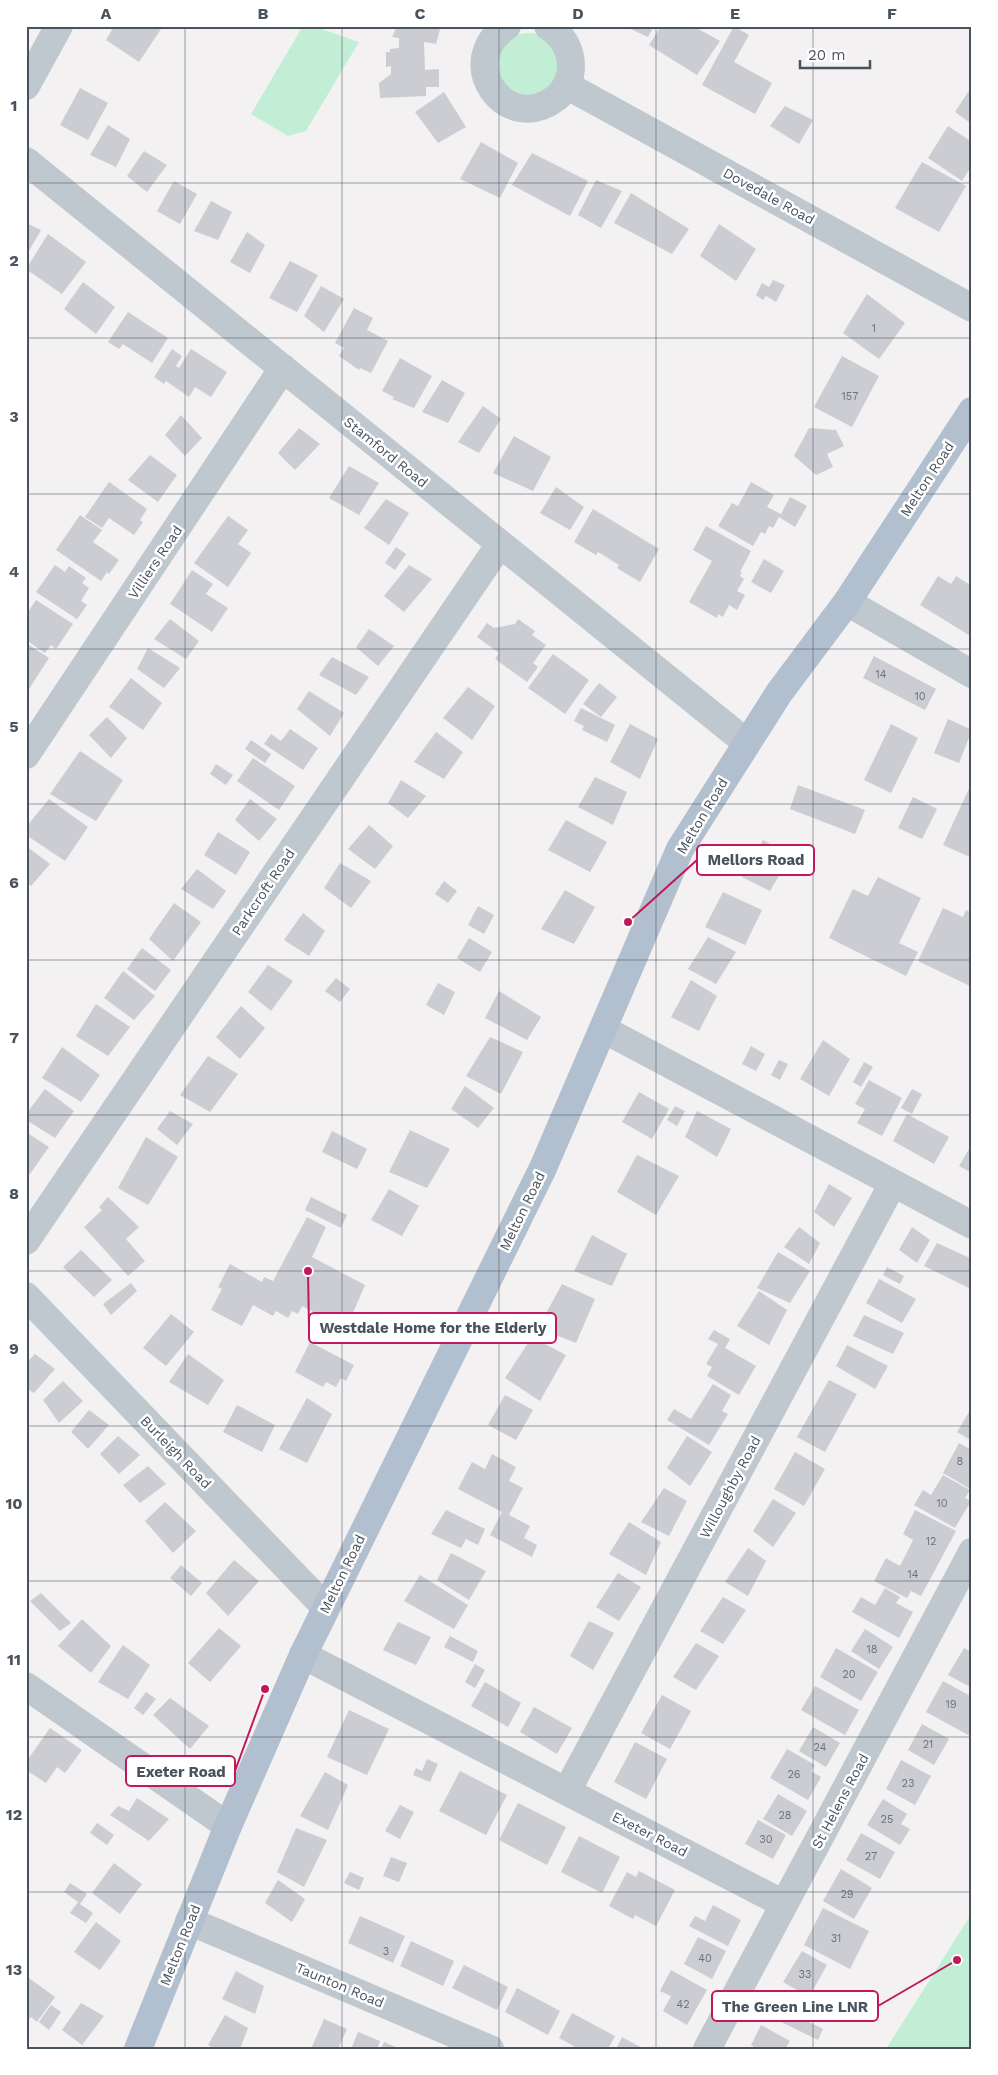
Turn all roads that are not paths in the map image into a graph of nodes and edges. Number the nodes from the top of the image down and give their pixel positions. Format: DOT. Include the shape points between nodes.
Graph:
graph roads {
  1 [pos="59,26"];
  2 [pos="508,26"];
  3 [pos="548,26"];
  4 [pos="566,85"];
  5 [pos="26,86"];
  6 [pos="26,161"];
  7 [pos="972,308"];
  8 [pos="283,368"];
  9 [pos="972,410"];
  10 [pos="500,544"];
  11 [pos="847,602"];
  12 [pos="972,674"];
  13 [pos="747,743"];
  14 [pos="26,755"];
  15 [pos="603,1029"];
  16 [pos="893,1183"];
  17 [pos="972,1225"];
  18 [pos="26,1241"];
  19 [pos="26,1296"];
  20 [pos="972,1552"];
  21 [pos="325,1607"];
  22 [pos="303,1655"];
  23 [pos="26,1686"];
  24 [pos="567,1791"];
  25 [pos="228,1826"];
  26 [pos="784,1904"];
  27 [pos="190,1921"];
  28 [pos="138,2049"];
  29 [pos="490,2049"];
  30 [pos="707,2049"];
  1 -- 5 [label="street"];
  2 -- 4 [label="street" via="497,33 484,57 488,84 496,95 507,104 534,108 547,104"];
  3 -- 4 [label="street" via="559,35 569,52 571,72"];
  4 -- 7 [label="street, Dovedale Road"];
  6 -- 8 [label="street, Stamford Road"];
  8 -- 10 [label="street, Stamford Road"];
  8 -- 14 [label="street, Villiers Road"];
  9 -- 11 [label="main road, Melton Road"];
  10 -- 13 [label="street, Stamford Road"];
  10 -- 18 [label="street, Parkcroft Road"];
  11 -- 12 [label="street"];
  11 -- 13 [label="main road, Melton Road" via="779,693"];
  13 -- 15 [label="main road, Melton Road" via="680,849"];
  15 -- 16 [label="street"];
  15 -- 21 [label="main road, Melton Road" via="524,1209"];
  16 -- 17 [label="street"];
  16 -- 24 [label="street, Willoughby Road"];
  19 -- 21 [label="street, Burleigh Road"];
  20 -- 26 [label="street, St Helens Road"];
  21 -- 22 [label="main road, Melton Road"];
  22 -- 24 [label="street, Exeter Road"];
  22 -- 25 [label="main road, Melton Road"];
  23 -- 25 [label="street"];
  24 -- 26 [label="street, Exeter Road"];
  25 -- 27 [label="main road, Melton Road"];
  26 -- 30 [label="street, St Helens Road"];
  27 -- 28 [label="main road, Melton Road"];
  27 -- 29 [label="street, Taunton Road"];
}
